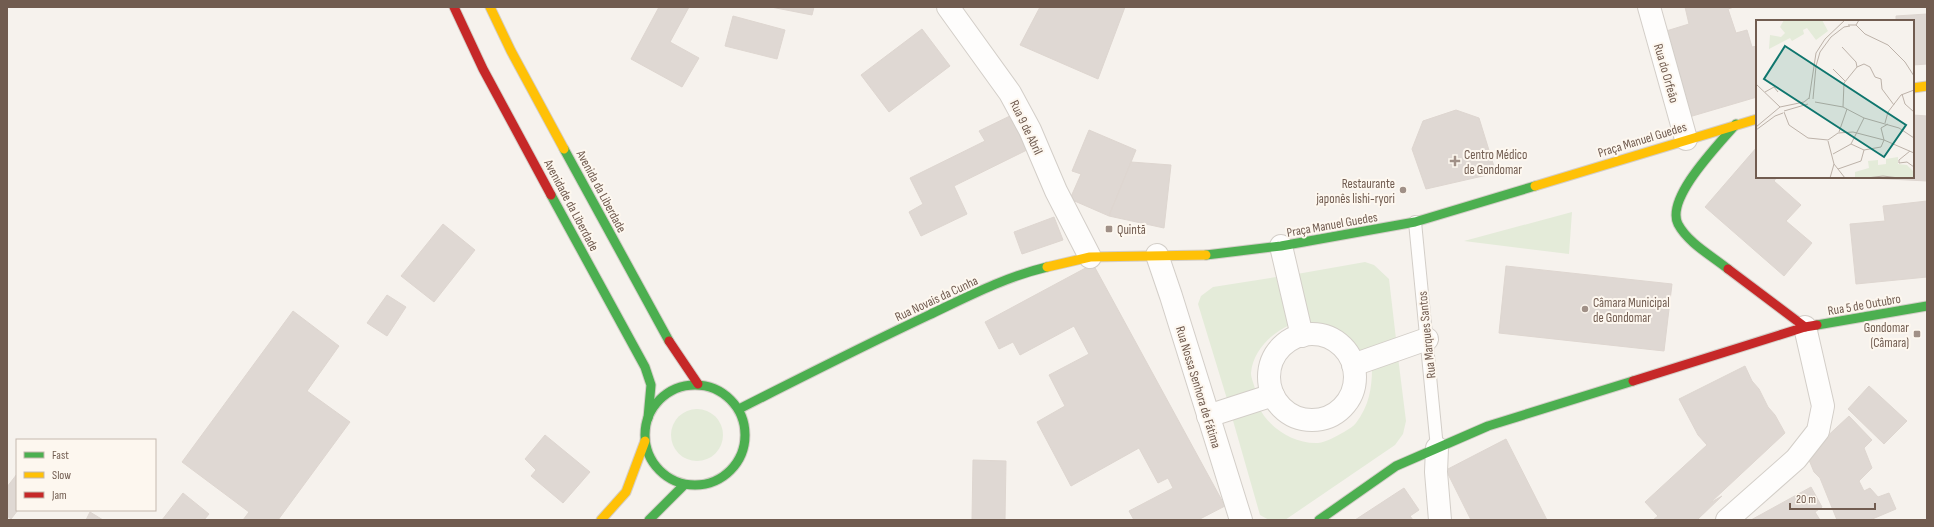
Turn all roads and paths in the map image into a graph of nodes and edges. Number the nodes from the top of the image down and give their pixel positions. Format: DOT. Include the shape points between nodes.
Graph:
graph roads {
  1 [pos="454,7"];
  2 [pos="490,7"];
  3 [pos="948,7"];
  4 [pos="1649,7"];
  5 [pos="1927,86"];
  6 [pos="1914,88"];
  7 [pos="1756,119"];
  8 [pos="1736,124"];
  9 [pos="1686,140"];
  10 [pos="1415,222"];
  11 [pos="1281,246"];
  12 [pos="1156,255"];
  13 [pos="1090,257"];
  14 [pos="1927,306"];
  15 [pos="1805,327"];
  16 [pos="1302,336"];
  17 [pos="1427,339"];
  18 [pos="1353,365"];
  19 [pos="698,384"];
  20 [pos="1273,395"];
  21 [pos="739,409"];
  22 [pos="1208,416"];
  23 [pos="648,418"];
  24 [pos="645,441"];
  25 [pos="1437,448"];
  26 [pos="684,485"];
  27 [pos="601,520"];
  28 [pos="649,520"];
  29 [pos="1241,520"];
  30 [pos="1319,520"];
  31 [pos="1440,520"];
  32 [pos="1727,520"];
  1 -- 23 [label="main road, Avenidade da Liberdade" via="483,69 645,367 651,385"];
  2 -- 19 [label="main road, Avenida da Liberdade" via="664,334"];
  3 -- 13 [label="street, Rua 9 de Abril" via="1010,93"];
  4 -- 9 [label="street, Rua do Orfeão"];
  5 -- 6 [label="main road"];
  7 -- 8 [label="main road, Praça Manuel Guedes"];
  8 -- 9 [label="main road, Praça Manuel Guedes"];
  8 -- 15 [label="main road" via="1683,190 1677,204 1676,219 1688,238"];
  9 -- 10 [label="main road, Praça Manuel Guedes"];
  10 -- 11 [label="main road, Praça Manuel Guedes"];
  10 -- 17 [label="lane, Rua Marques Santos"];
  11 -- 12 [label="main road, Praça Manuel Guedes" via="1213,255"];
  11 -- 16 [label="street"];
  12 -- 13 [label="main road, Rua Novais da Cunha"];
  12 -- 22 [label="street, Rua Nossa Senhora de Fátima"];
  13 -- 21 [label="main road, Rua Novais da Cunha" via="1030,271 988,287 862,346"];
  14 -- 15 [label="main road, Rua 5 de Outubro"];
  15 -- 25 [label="main road" via="1488,426"];
  15 -- 32 [label="street" via="1823,406 1818,431 1796,460"];
  16 -- 18 [label="street" via="1317,335 1331,339 1342,347"];
  16 -- 20 [label="street" via="1289,341 1278,350 1271,363 1268,377"];
  17 -- 18 [label="street"];
  17 -- 25 [label="lane, Rua Marques Santos"];
  18 -- 20 [label="street" via="1354,387 1348,400 1327,418 1300,419 1287,413 1277,404"];
  19 -- 21 [label="main road" via="713,388 728,397"];
  19 -- 23 [label="main road" via="679,387 664,396 653,407"];
  20 -- 22 [label="street"];
  21 -- 26 [label="main road" via="745,427 745,444 739,460 728,474 714,482 698,486"];
  22 -- 29 [label="street, Rua Nossa Senhora de Fátima"];
  23 -- 24 [label="main road" via="644,429"];
  24 -- 26 [label="main road" via="647,454 655,467 667,478"];
  24 -- 27 [label="main road" via="626,492"];
  25 -- 30 [label="main road" via="1396,466"];
  25 -- 31 [label="street"];
  26 -- 28 [label="main road"];
}
